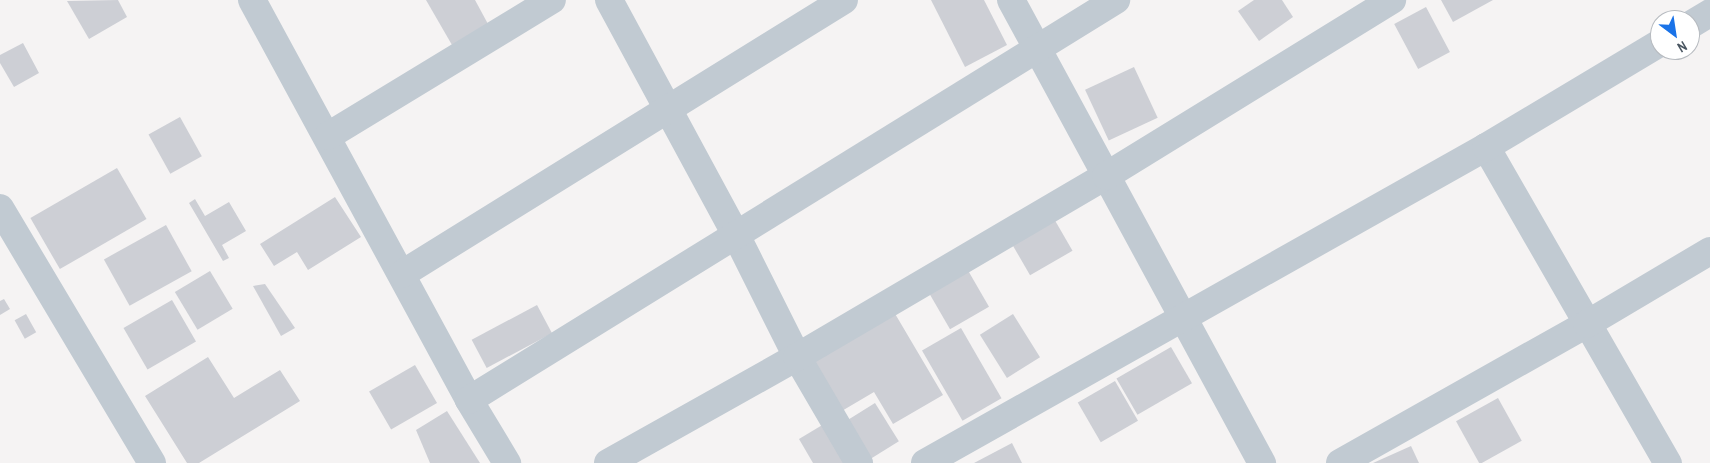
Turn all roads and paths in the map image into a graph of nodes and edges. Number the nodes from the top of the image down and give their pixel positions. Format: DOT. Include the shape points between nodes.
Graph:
graph roads {
  1 [pos="252,0"];
  2 [pos="552,0"];
  3 [pos="610,0"];
  4 [pos="844,0"];
  5 [pos="1011,0"];
  6 [pos="1116,0"];
  7 [pos="1392,0"];
  8 [pos="1650,49"];
  9 [pos="1038,50"];
  10 [pos="670,110"];
  11 [pos="328,136"];
  12 [pos="1486,147"];
  13 [pos="1106,176"];
  14 [pos="0,208"];
  15 [pos="736,235"];
  16 [pos="1710,251"];
  17 [pos="402,274"];
  18 [pos="1184,317"];
  19 [pos="1587,324"];
  20 [pos="797,357"];
  21 [pos="469,400"];
  22 [pos="152,463"];
  23 [pos="507,463"];
  24 [pos="608,463"];
  25 [pos="859,463"];
  26 [pos="925,463"];
  27 [pos="1262,463"];
  28 [pos="1340,463"];
  29 [pos="1667,463"];
  1 -- 11 [label="street"];
  2 -- 11 [label="street"];
  3 -- 10 [label="street"];
  4 -- 10 [label="street"];
  5 -- 9 [label="street"];
  6 -- 9 [label="street"];
  7 -- 13 [label="street"];
  8 -- 12 [label="street"];
  9 -- 13 [label="street"];
  9 -- 15 [label="street"];
  10 -- 15 [label="street"];
  10 -- 17 [label="street"];
  11 -- 17 [label="street"];
  12 -- 18 [label="street"];
  12 -- 19 [label="street"];
  13 -- 18 [label="street"];
  13 -- 20 [label="street"];
  14 -- 22 [label="street"];
  15 -- 20 [label="street"];
  15 -- 21 [label="street"];
  16 -- 19 [label="street"];
  17 -- 21 [label="street"];
  18 -- 26 [label="street"];
  18 -- 27 [label="street"];
  19 -- 28 [label="street"];
  19 -- 29 [label="street"];
  20 -- 24 [label="street"];
  20 -- 25 [label="street"];
  21 -- 23 [label="street"];
}
